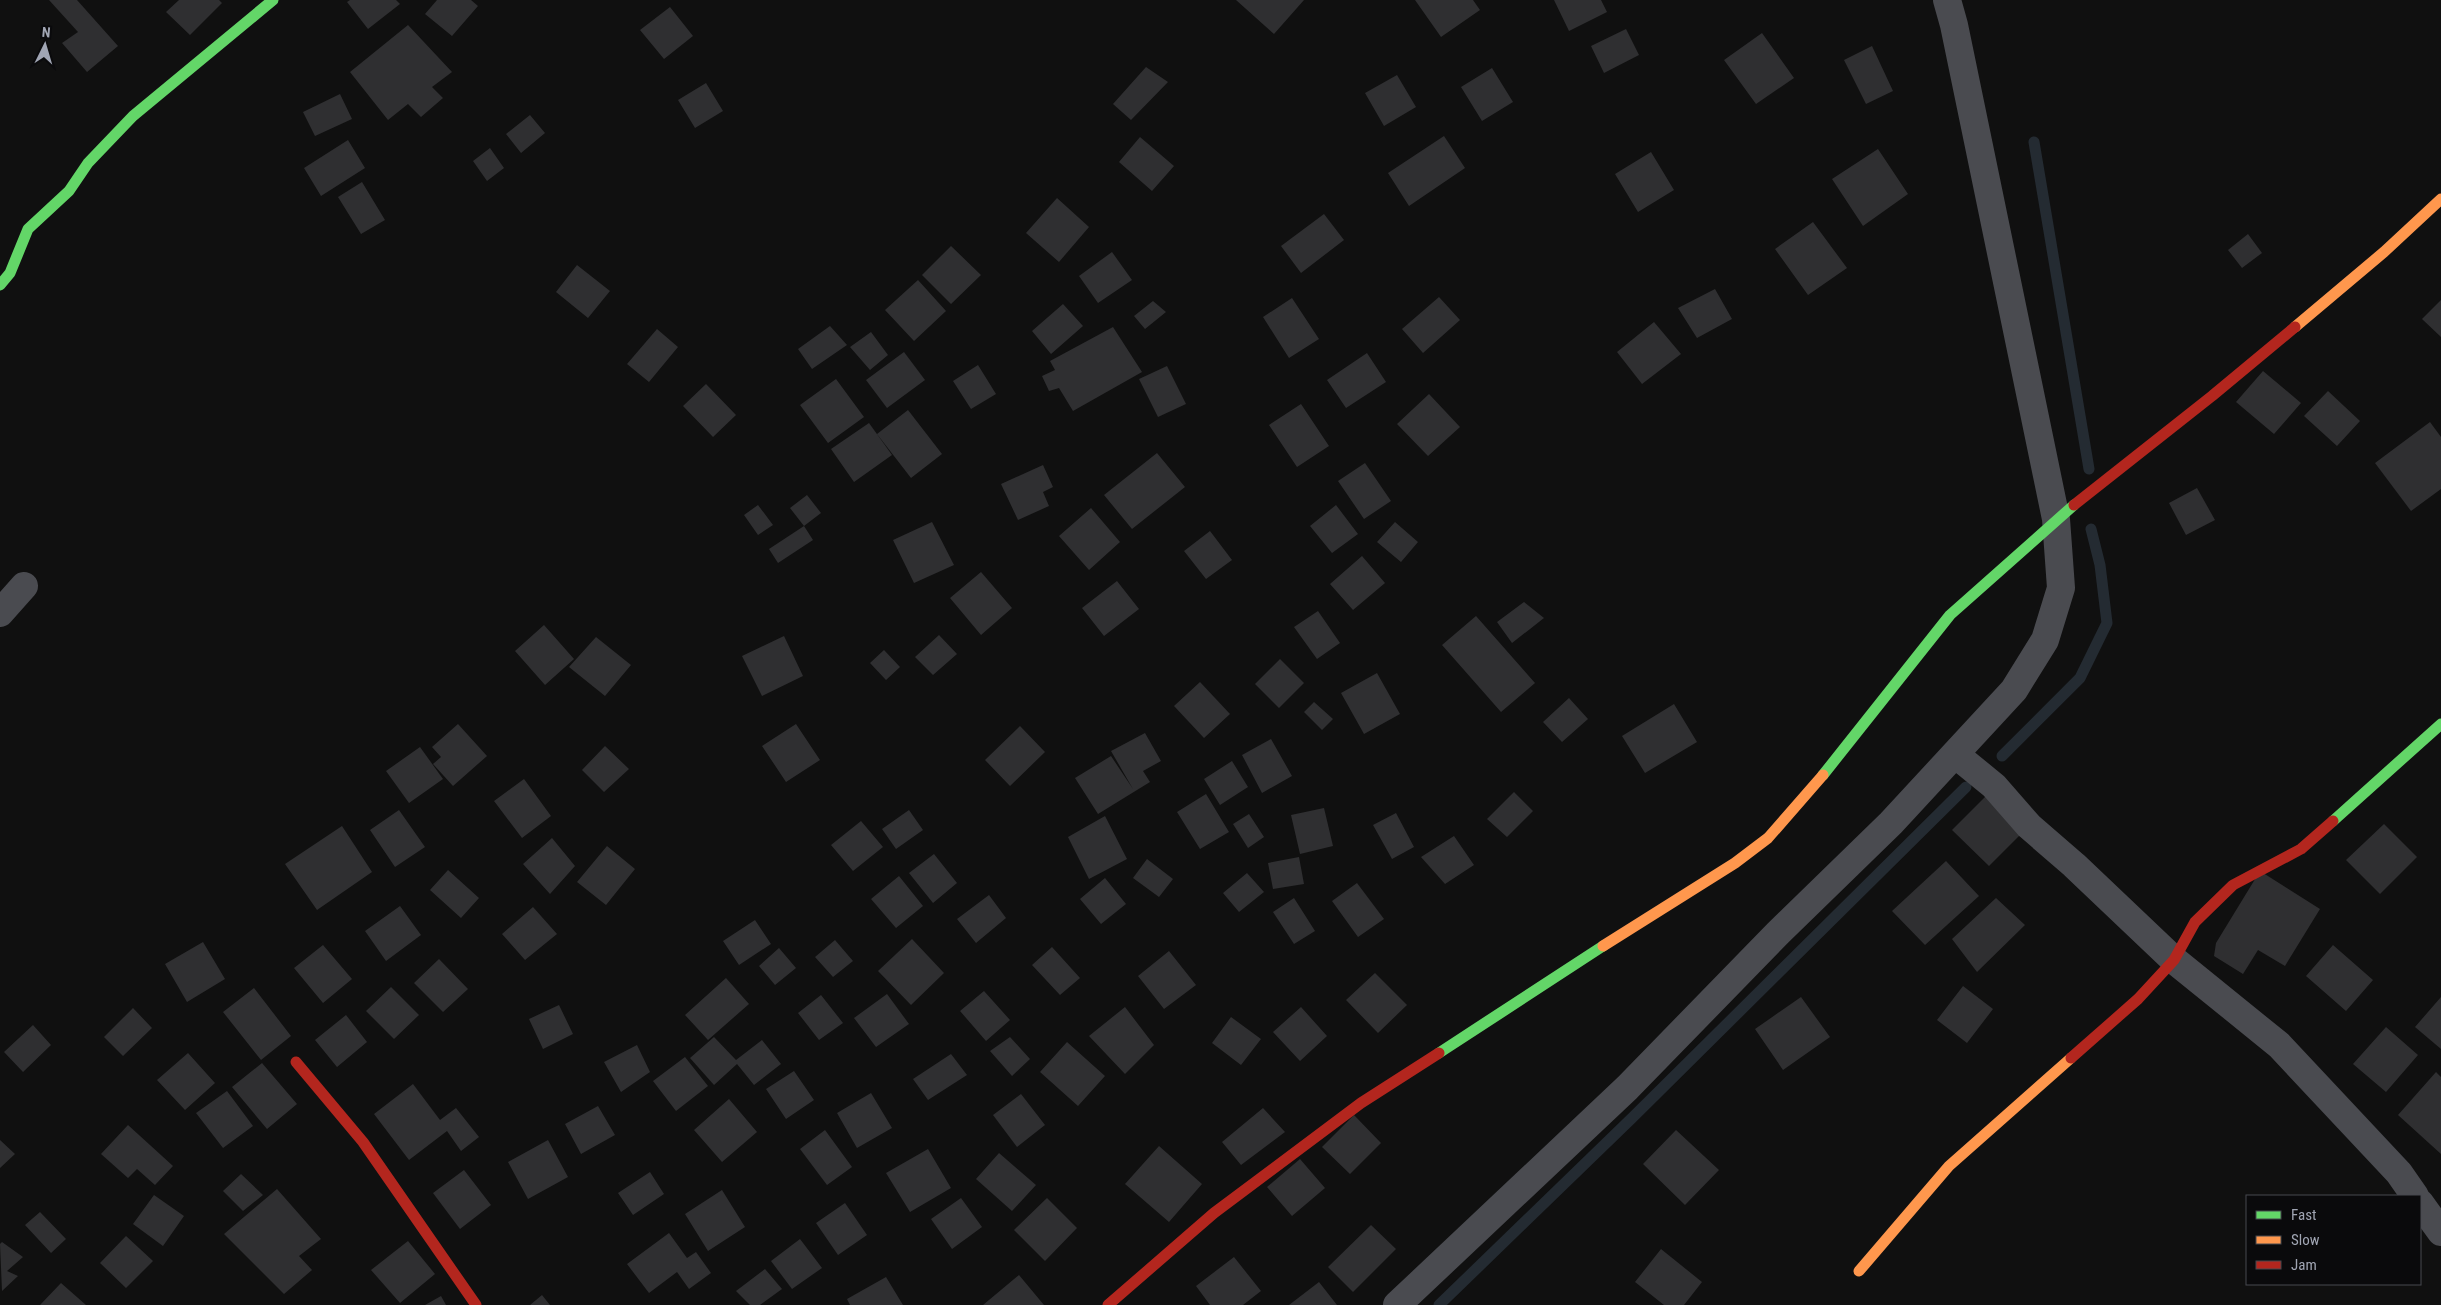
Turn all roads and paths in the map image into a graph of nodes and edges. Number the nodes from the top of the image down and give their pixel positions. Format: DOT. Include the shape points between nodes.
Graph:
graph roads {
  1 [pos="273,0"];
  2 [pos="1947,0"];
  3 [pos="2441,199"];
  4 [pos="0,285"];
  5 [pos="2056,519"];
  6 [pos="24,586"];
  7 [pos="0,613"];
  8 [pos="2441,724"];
  9 [pos="1956,755"];
  10 [pos="2174,960"];
  11 [pos="296,1062"];
  12 [pos="2414,1195"];
  13 [pos="2421,1203"];
  14 [pos="2441,1232"];
  15 [pos="1859,1271"];
  16 [pos="476,1305"];
  17 [pos="1108,1305"];
  18 [pos="1397,1305"];
  1 -- 4 [label="street" via="133,116 88,163 68,191 28,229 10,273"];
  2 -- 5 [label="street"];
  3 -- 5 [label="street" via="2384,252 2212,396"];
  5 -- 9 [label="street" via="2061,588 2045,640 2014,690"];
  5 -- 17 [label="street" via="1950,615 1844,751 1768,838 1735,863 1361,1103 1214,1213"];
  6 -- 7 [label="street"];
  8 -- 10 [label="street" via="2301,849 2233,884 2195,922"];
  9 -- 10 [label="street" via="1994,786 2029,826"];
  9 -- 18 [label="street" via="1627,1088"];
  10 -- 12 [label="street" via="2279,1046 2399,1173"];
  10 -- 15 [label="street" via="2138,999 1949,1166"];
  11 -- 16 [label="street" via="363,1142"];
  13 -- 14 [label="street"];
}
